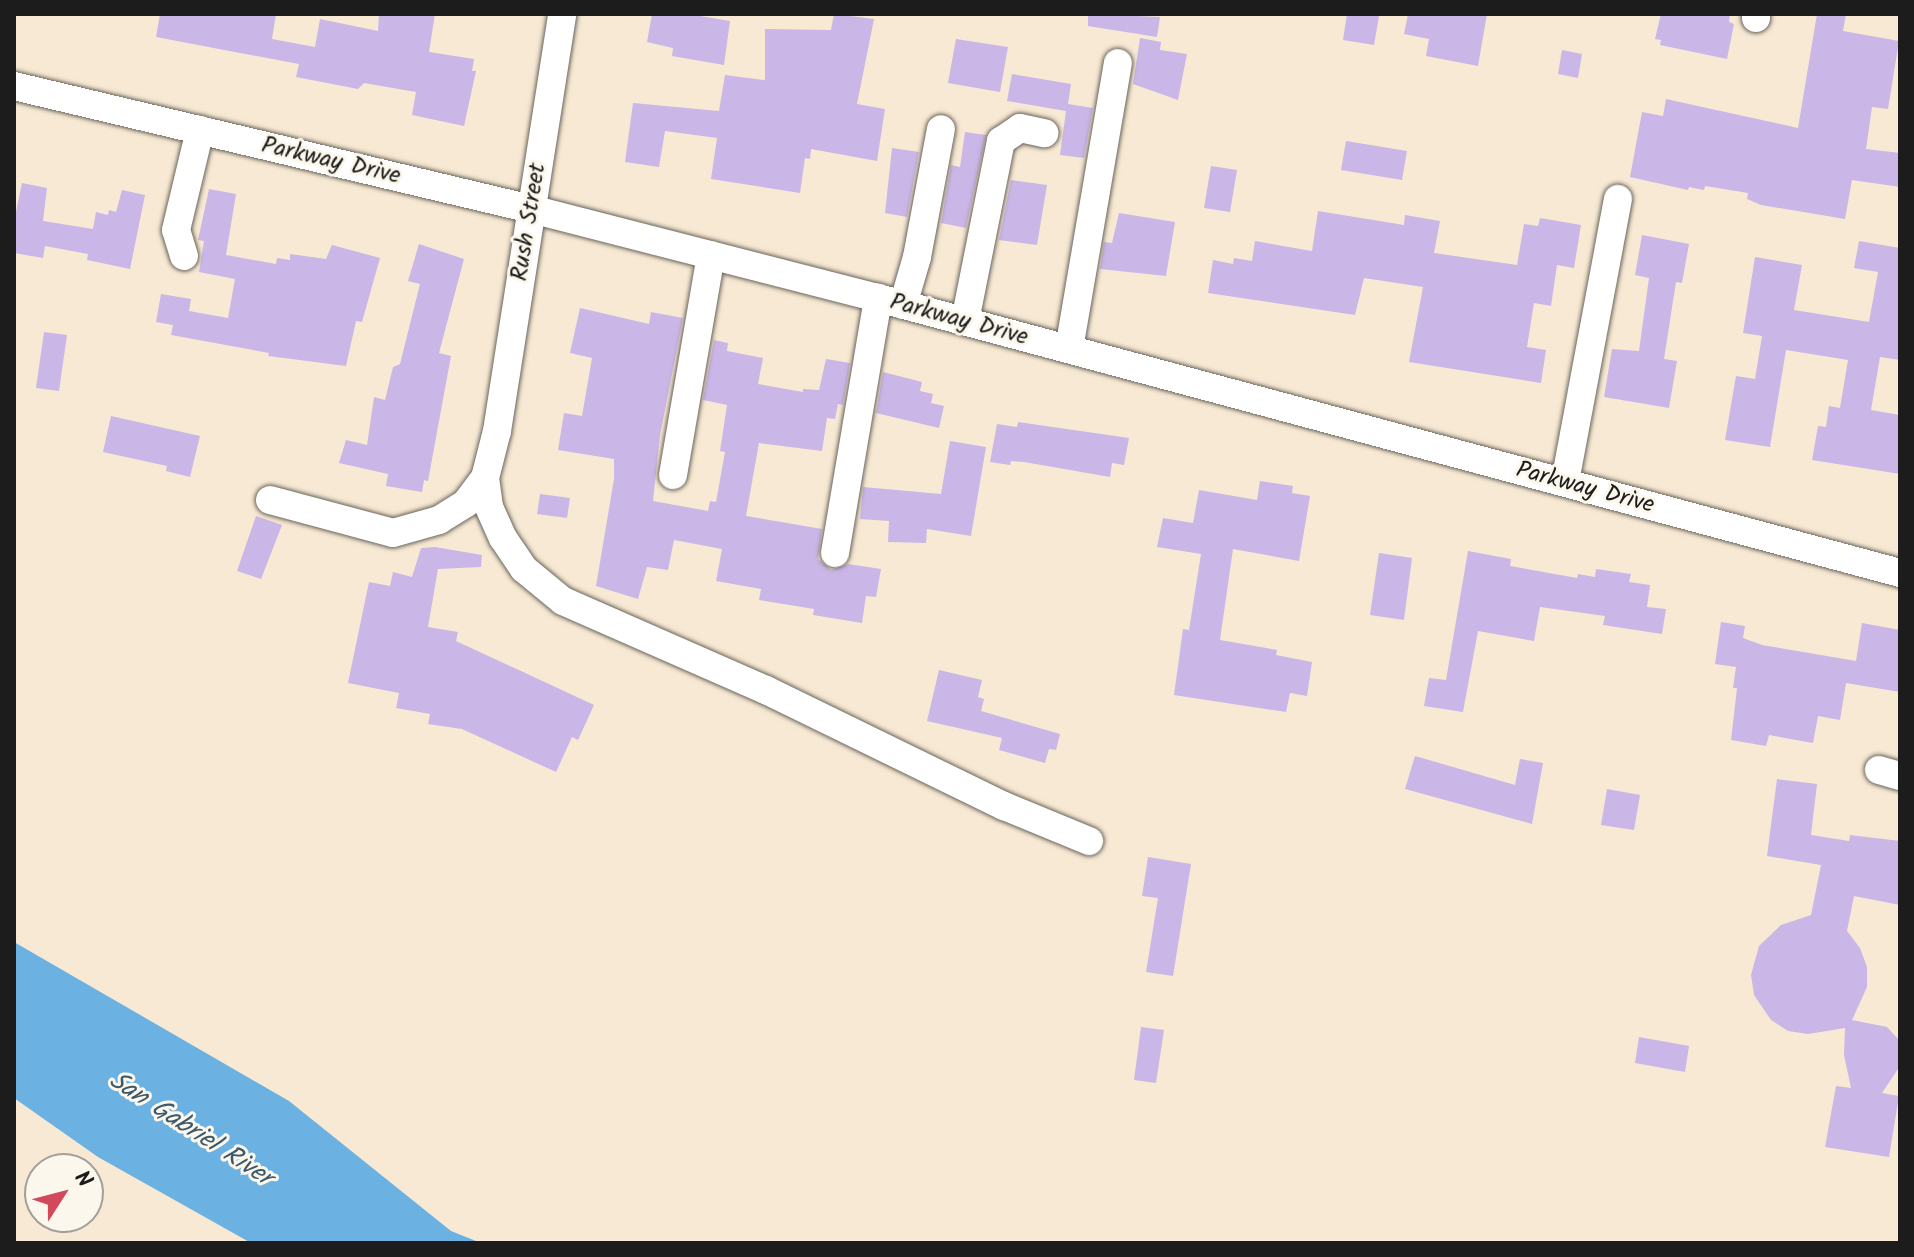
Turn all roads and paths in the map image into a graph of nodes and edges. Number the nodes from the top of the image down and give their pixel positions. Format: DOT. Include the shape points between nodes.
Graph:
graph roads {
  1 [pos="562,14"];
  2 [pos="1118,63"];
  3 [pos="14,86"];
  4 [pos="941,129"];
  5 [pos="200,130"];
  6 [pos="1044,133"];
  7 [pos="1618,199"];
  8 [pos="531,209"];
  9 [pos="711,255"];
  10 [pos="184,256"];
  11 [pos="891,302"];
  12 [pos="965,321"];
  13 [pos="1069,349"];
  14 [pos="673,475"];
  15 [pos="485,478"];
  16 [pos="1565,482"];
  17 [pos="270,500"];
  18 [pos="835,553"];
  19 [pos="1900,573"];
  20 [pos="1089,841"];
  1 -- 8 [label="street, Rush Street"];
  2 -- 13 [label="street"];
  3 -- 5 [label="street, Parkway Drive"];
  4 -- 11 [label="street" via="917,257"];
  5 -- 8 [label="street, Parkway Drive"];
  5 -- 10 [label="street" via="176,230"];
  6 -- 12 [label="street" via="1020,128 1001,141"];
  7 -- 16 [label="street"];
  8 -- 9 [label="street, Parkway Drive"];
  8 -- 15 [label="street, Rush Street"];
  9 -- 11 [label="street, Parkway Drive"];
  9 -- 14 [label="street"];
  11 -- 12 [label="street, Parkway Drive"];
  11 -- 18 [label="street"];
  12 -- 13 [label="street, Parkway Drive"];
  13 -- 16 [label="street, Parkway Drive"];
  15 -- 17 [label="street" via="466,503 439,520 393,533"];
  15 -- 20 [label="street" via="489,507 503,538 524,569 563,601"];
  16 -- 19 [label="street, Parkway Drive"];
}
